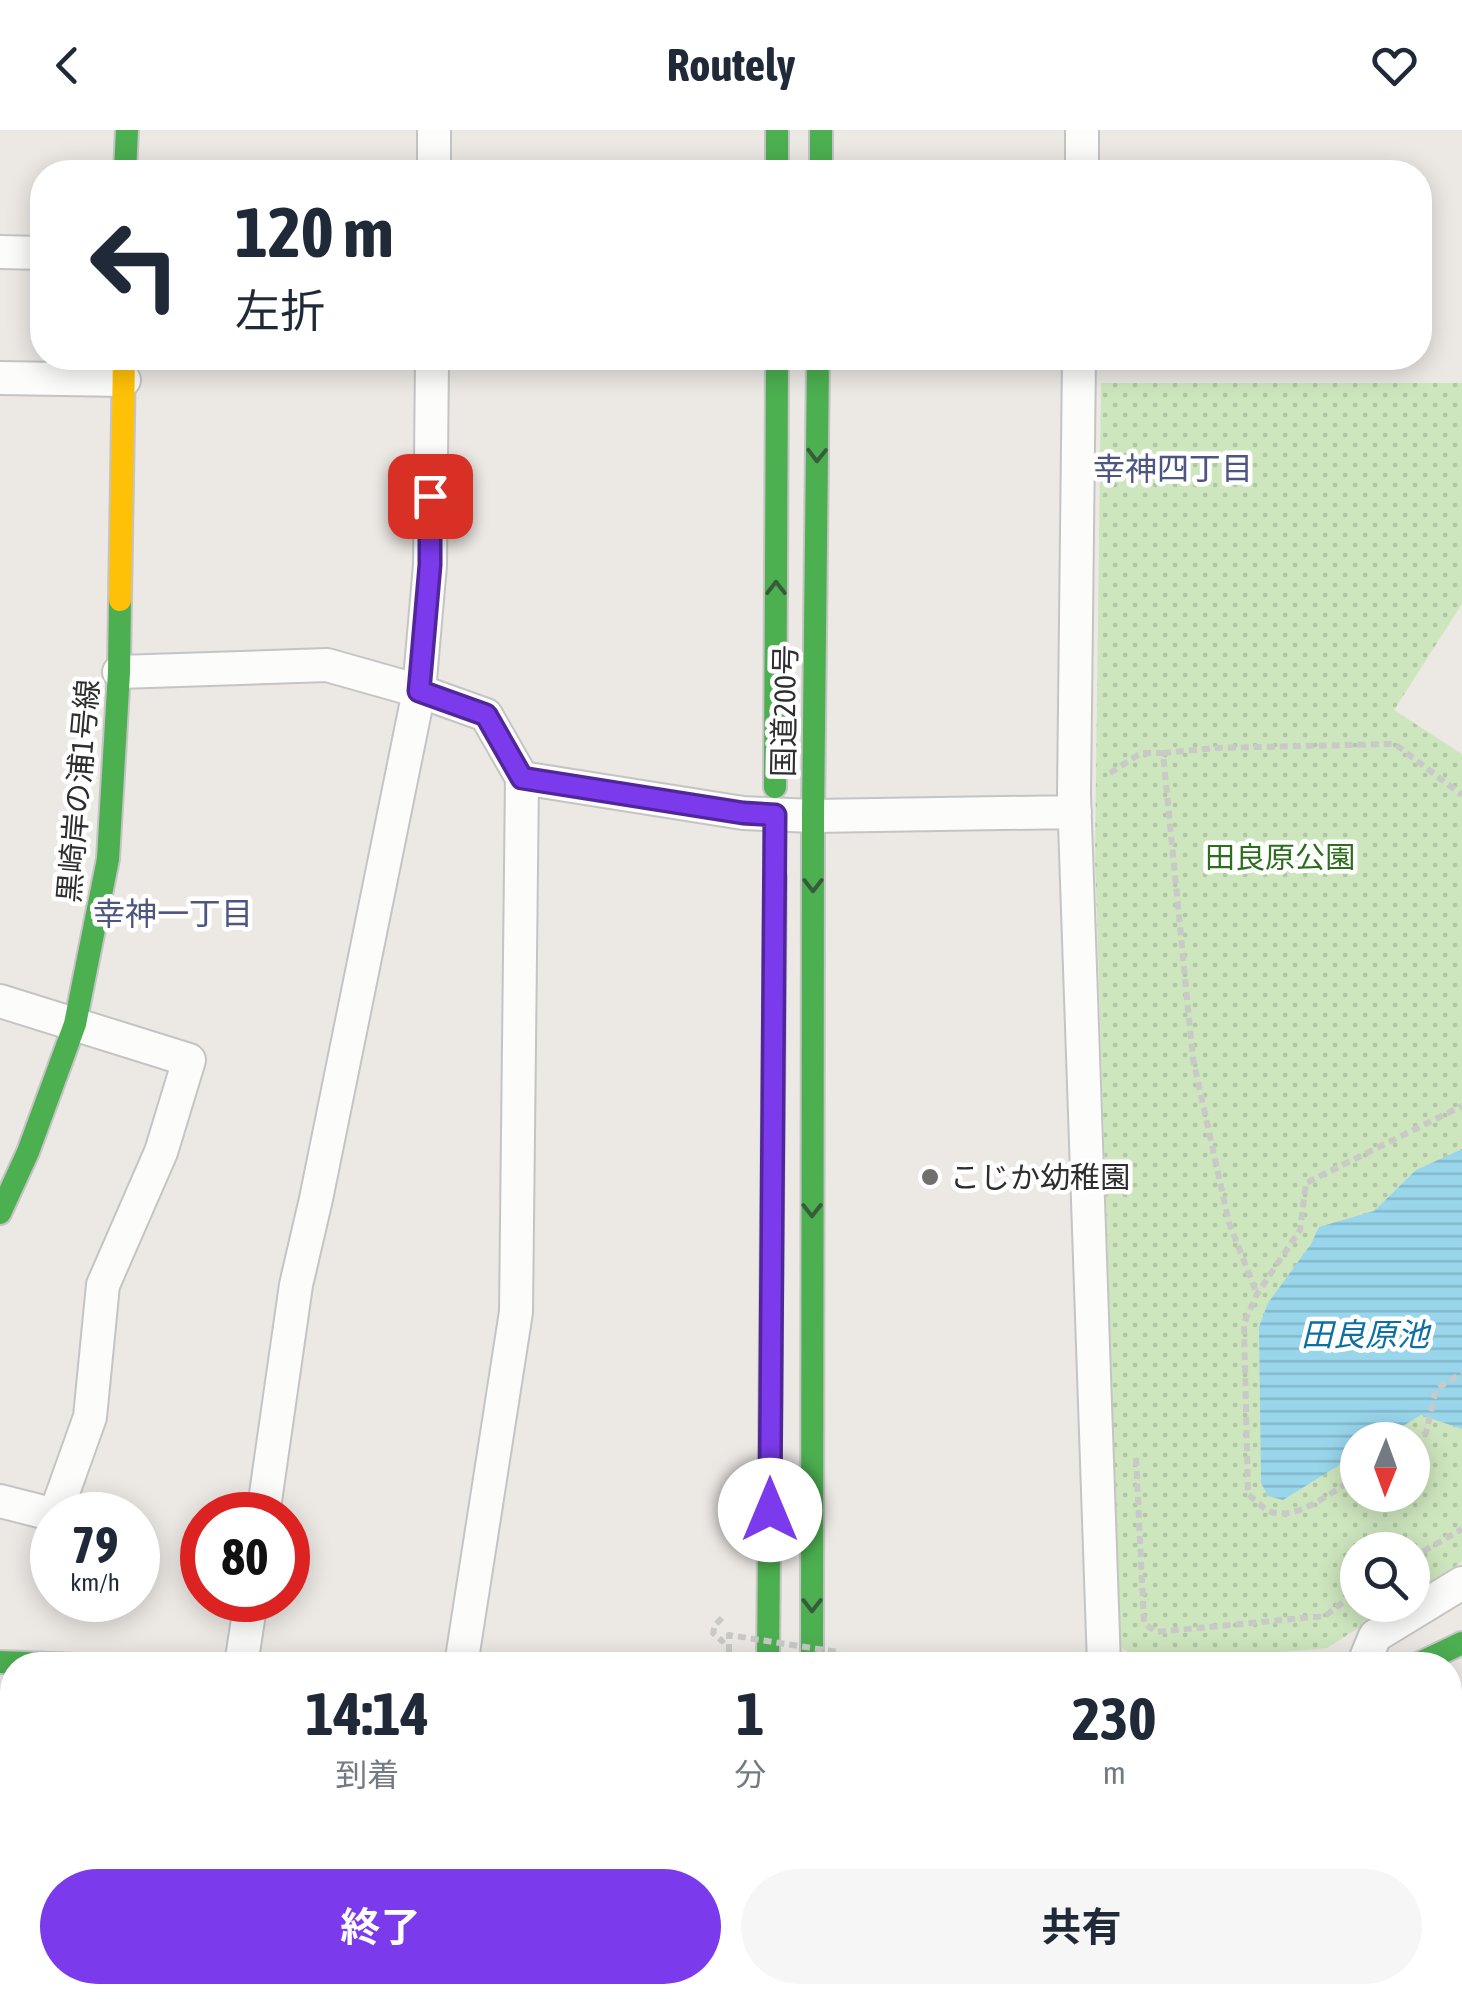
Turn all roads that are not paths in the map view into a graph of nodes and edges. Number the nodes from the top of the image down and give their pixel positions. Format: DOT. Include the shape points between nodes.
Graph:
graph roads {
  1 [pos="126,130"];
  2 [pos="434,130"];
  3 [pos="778,130"];
  4 [pos="821,130"];
  5 [pos="1082,130"];
  6 [pos="125,160"];
  7 [pos="434,160"];
  8 [pos="777,160"];
  9 [pos="820,160"];
  10 [pos="1082,160"];
  11 [pos="0,252"];
  12 [pos="30,253"];
  13 [pos="110,370"];
  14 [pos="124,370"];
  15 [pos="432,370"];
  16 [pos="777,370"];
  17 [pos="818,370"];
  18 [pos="1080,370"];
  19 [pos="0,378"];
  20 [pos="120,672"];
  21 [pos="419,691"];
  22 [pos="522,778"];
  23 [pos="1075,803"];
  24 [pos="813,816"];
  25 [pos="775,834"];
  26 [pos="0,1002"];
  27 [pos="75,1024"];
  28 [pos="0,1212"];
  29 [pos="267,1492"];
  30 [pos="0,1501"];
  31 [pos="1462,1583"];
  32 [pos="248,1622"];
  33 [pos="243,1652"];
  34 [pos="463,1652"];
  35 [pos="768,1652"];
  36 [pos="812,1652"];
  37 [pos="1104,1652"];
  38 [pos="1368,1652"];
  1 -- 6 [label="main road"];
  2 -- 7 [label="street"];
  3 -- 8 [label="main road"];
  4 -- 9 [label="main road"];
  5 -- 10 [label="street"];
  11 -- 12 [label="street"];
  13 -- 19 [label="street"];
  14 -- 20 [label="main road, 黒崎岸の浦1号線"];
  15 -- 21 [label="street" via="430,565"];
  25 -- 16 [label="main road, 国道200号, one-way"];
  17 -- 24 [label="main road, 国道200号, one-way"];
  18 -- 23 [label="street"];
  20 -- 21 [label="street" via="328,665"];
  20 -- 27 [label="main road, 黒崎岸の浦1号線" via="108,859"];
  21 -- 22 [label="street" via="486,715"];
  21 -- 29 [label="street" via="296,1285"];
  22 -- 25 [label="street" via="743,813"];
  22 -- 34 [label="street" via="516,1312"];
  23 -- 24 [label="street"];
  23 -- 37 [label="street"];
  24 -- 25 [label="street"];
  24 -- 36 [label="main road, 国道200号, one-way"];
  25 -- 35 [label="main road, 国道200号"];
  26 -- 27 [label="street"];
  27 -- 28 [label="main road, 黒崎岸の浦1号線"];
  27 -- 30 [label="street" via="190,1060 161,1152 104,1285 90,1417 55,1515"];
  31 -- 38 [label="street" via="1375,1636"];
  32 -- 33 [label="street"];
}
